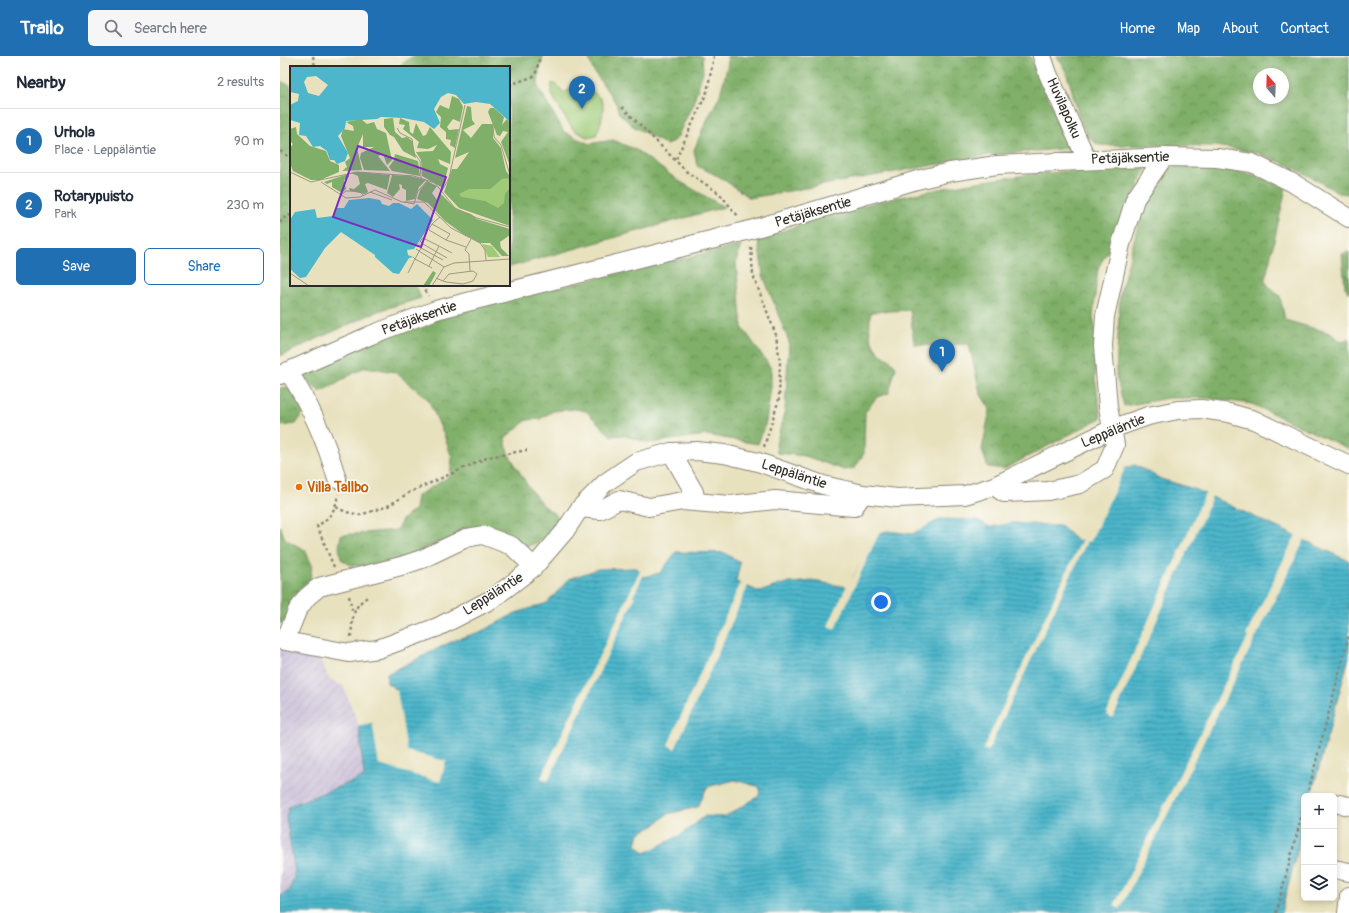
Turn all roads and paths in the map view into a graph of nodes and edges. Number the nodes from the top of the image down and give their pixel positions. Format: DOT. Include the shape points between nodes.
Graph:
graph roads {
  1 [pos="313,56"];
  2 [pos="540,56"];
  3 [pos="714,56"];
  4 [pos="1042,56"];
  5 [pos="315,66"];
  6 [pos="510,85"];
  7 [pos="622,108"];
  8 [pos="280,151"];
  9 [pos="290,157"];
  10 [pos="1164,157"];
  11 [pos="676,159"];
  12 [pos="1087,160"];
  13 [pos="290,215"];
  14 [pos="1349,218"];
  15 [pos="280,223"];
  16 [pos="750,230"];
  17 [pos="284,373"];
  18 [pos="1114,428"];
  19 [pos="527,450"];
  20 [pos="671,452"];
  21 [pos="758,462"];
  22 [pos="1349,465"];
  23 [pos="337,479"];
  24 [pos="994,486"];
  25 [pos="863,494"];
  26 [pos="696,502"];
  27 [pos="336,507"];
  28 [pos="580,508"];
  29 [pos="534,567"];
  30 [pos="340,581"];
  31 [pos="369,596"];
  32 [pos="353,613"];
  33 [pos="351,630"];
  34 [pos="1349,635"];
  35 [pos="282,640"];
  36 [pos="1308,793"];
  37 [pos="1337,804"];
  38 [pos="1349,806"];
  39 [pos="1301,818"];
  40 [pos="1337,870"];
  41 [pos="1349,872"];
  42 [pos="1349,896"];
  43 [pos="1276,913"];
  44 [pos="1347,913"];
  1 -- 5 [label="path"];
  2 -- 6 [label="path" via="535,76"];
  3 -- 11 [label="path" via="707,92"];
  4 -- 12 [label="street, Huvilapolku"];
  7 -- 11 [label="path"];
  8 -- 9 [label="path"];
  10 -- 12 [label="street, Petäjäksentie"];
  10 -- 14 [label="street, Petäjäksentie" via="1217,158 1252,163 1293,183"];
  10 -- 18 [label="street" via="1134,199 1105,316 1103,346 1108,407"];
  11 -- 16 [label="path" via="687,172 719,194"];
  12 -- 16 [label="street, Petäjäksentie" via="997,164 950,172"];
  13 -- 15 [label="path"];
  16 -- 17 [label="street, Petäjäksentie" via="436,310 370,335"];
  16 -- 21 [label="path" via="753,275 776,335 780,362 779,399"];
  17 -- 23 [label="street" via="301,390 328,450"];
  18 -- 22 [label="street, Leppäläntie" via="1148,416 1178,410 1229,413 1254,420"];
  18 -- 24 [label="street, Leppäläntie"];
  18 -- 24 [label="street" via="1115,445 1105,469 1080,484 1048,491 1004,493"];
  19 -- 27 [label="path" via="489,457 410,492 388,506 360,515"];
  20 -- 21 [label="street, Leppäläntie" via="724,454"];
  20 -- 26 [label="street" via="694,492"];
  20 -- 28 [label="street, Leppäläntie" via="636,462 605,483"];
  21 -- 25 [label="street, Leppäläntie" via="823,485"];
  23 -- 27 [label="path"];
  24 -- 25 [label="street, Leppäläntie" via="965,495 936,497 897,498"];
  25 -- 26 [label="street" via="854,508 775,500 730,505"];
  26 -- 28 [label="street" via="683,501 649,507 619,500 600,510"];
  27 -- 30 [label="path" via="326,520 317,526"];
  28 -- 29 [label="street, Leppäläntie" via="565,531"];
  29 -- 30 [label="street" via="512,546 483,535 453,543 422,559 401,566"];
  29 -- 35 [label="street, Leppäläntie" via="492,598 445,624 378,649 349,653"];
  30 -- 32 [label="path" via="347,590"];
  30 -- 35 [label="street" via="319,587 307,597"];
  31 -- 32 [label="path" via="360,602"];
  32 -- 33 [label="path"];
  34 -- 36 [label="path"];
  37 -- 38 [label="street"];
  39 -- 43 [label="path"];
  40 -- 41 [label="street"];
  42 -- 44 [label="street"];
}
